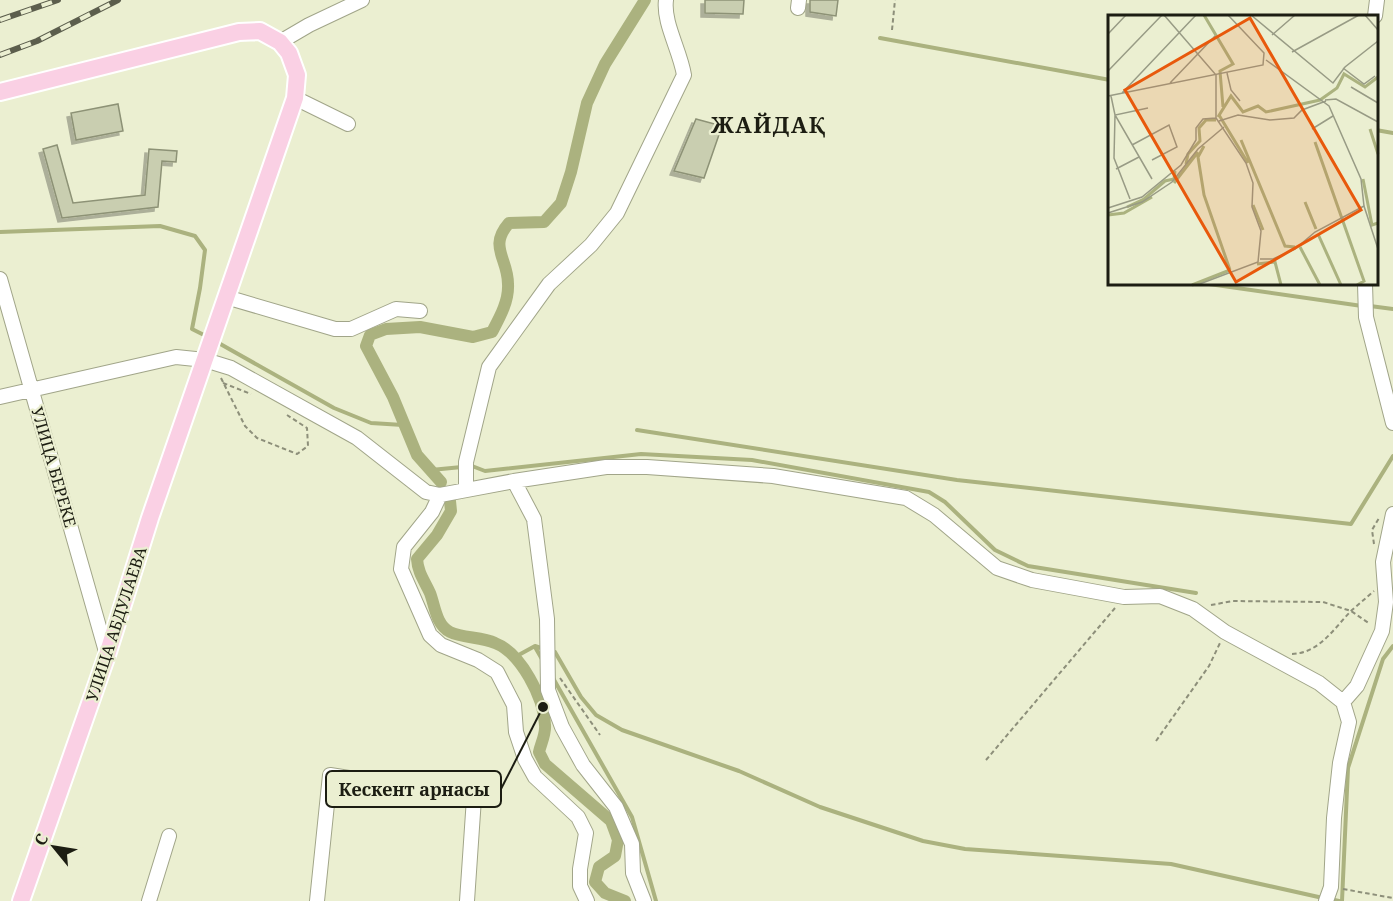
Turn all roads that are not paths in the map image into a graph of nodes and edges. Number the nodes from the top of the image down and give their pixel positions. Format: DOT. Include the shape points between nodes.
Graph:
graph roads {
  1 [pos="362,0"];
  2 [pos="666,0"];
  3 [pos="1377,0"];
  4 [pos="1375,15"];
  5 [pos="280,42"];
  6 [pos="0,92"];
  7 [pos="294,98"];
  8 [pos="348,124"];
  9 [pos="0,279"];
  10 [pos="1365,285"];
  11 [pos="226,297"];
  12 [pos="420,311"];
  13 [pos="211,350"];
  14 [pos="32,390"];
  15 [pos="0,397"];
  16 [pos="1393,423"];
  17 [pos="514,481"];
  18 [pos="465,490"];
  19 [pos="440,495"];
  20 [pos="1393,514"];
  21 [pos="107,655"];
  22 [pos="1343,702"];
  23 [pos="169,836"];
  24 [pos="21,901"];
  25 [pos="149,901"];
  26 [pos="317,901"];
  27 [pos="466,901"];
  28 [pos="587,901"];
  29 [pos="644,901"];
  30 [pos="1326,901"];
  1 -- 5 [label="street"];
  2 -- 18 [label="street" via="669,29 684,75 617,213 591,245 549,284 489,367 466,466"];
  3 -- 4 [label="street"];
  5 -- 6 [label="main road" via="260,31 239,32"];
  5 -- 7 [label="main road, УЛИЦА АБДУЛАЕВА" via="297,75"];
  7 -- 8 [label="street"];
  7 -- 11 [label="main road, УЛИЦА АБДУЛАЕВА"];
  9 -- 14 [label="street, УЛИЦА БЕРЕКЕ"];
  10 -- 16 [label="street" via="1366,317"];
  11 -- 12 [label="street" via="335,329 351,329 396,309"];
  11 -- 13 [label="main road, УЛИЦА АБДУЛАЕВА"];
  13 -- 14 [label="street"];
  13 -- 19 [label="street" via="231,368 357,438 426,492"];
  13 -- 21 [label="main road, УЛИЦА АБДУЛАЕВА" via="150,518"];
  14 -- 15 [label="street"];
  14 -- 21 [label="street, УЛИЦА БЕРЕКЕ"];
  17 -- 18 [label="street"];
  17 -- 22 [label="street" via="606,467 646,467 773,476 906,498 934,515 997,567 1032,580 1124,597 1160,596 1193,609 1225,632 1319,683"];
  17 -- 29 [label="street" via="534,519 547,619 548,690 583,765 616,807 632,844 633,873"];
  18 -- 19 [label="street"];
  19 -- 28 [label="street" via="432,512 404,547 401,569 430,635 441,645 497,672 514,705 516,732 525,759 535,777 578,817 586,833 580,886"];
  20 -- 22 [label="street" via="1383,562 1383,632 1357,686"];
  21 -- 24 [label="main road, УЛИЦА АБДУЛАЕВА"];
  22 -- 30 [label="street" via="1348,722 1334,819 1331,887"];
  23 -- 25 [label="street"];
  26 -- 27 [label="street" via="330,775 474,798"];
}
